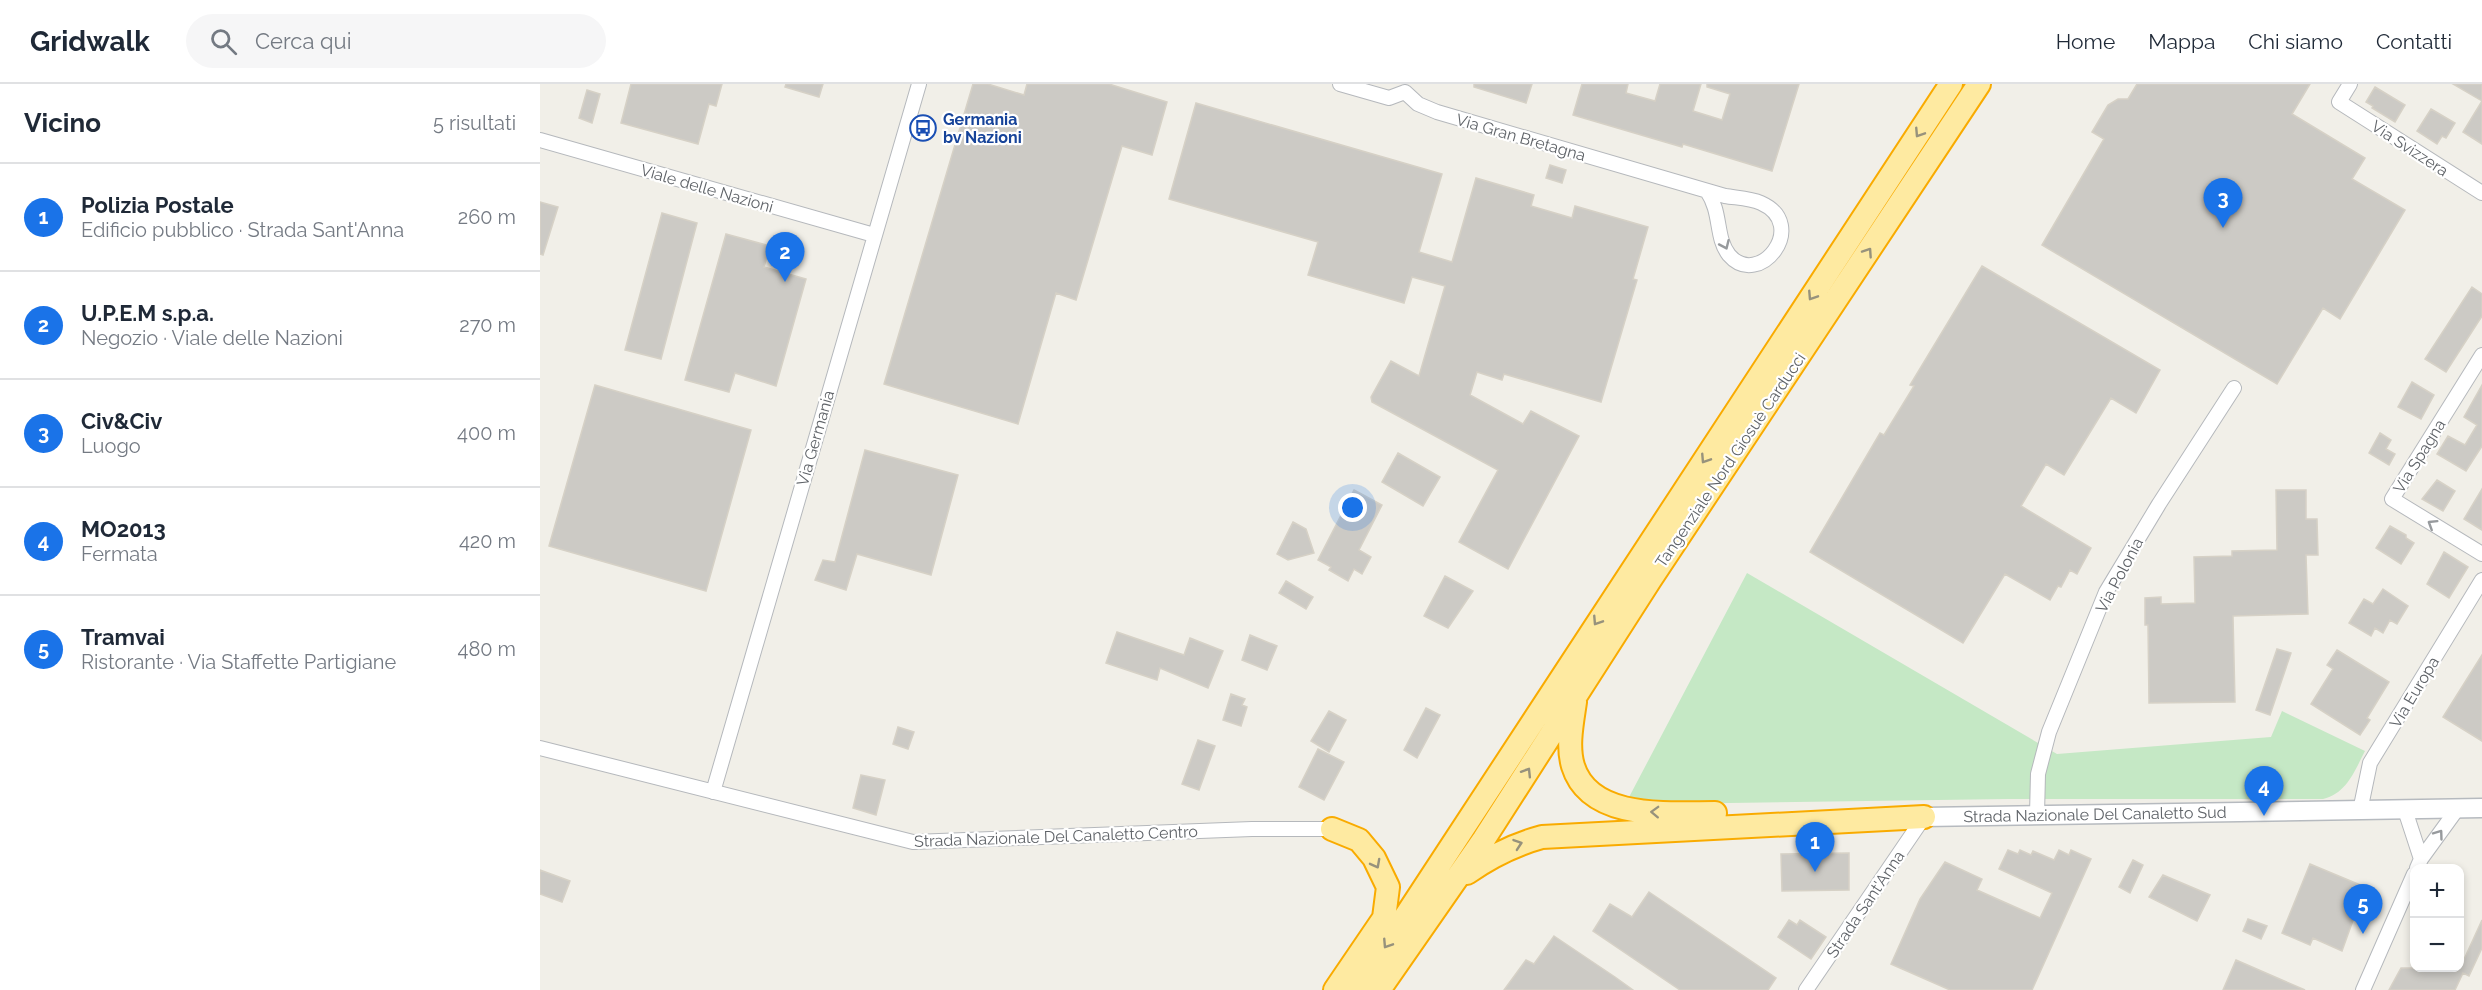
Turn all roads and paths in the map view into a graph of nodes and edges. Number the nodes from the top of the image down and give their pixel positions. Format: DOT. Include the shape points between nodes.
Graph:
graph roads {
  1 [pos="919,84"];
  2 [pos="1340,84"];
  3 [pos="1951,84"];
  4 [pos="1979,84"];
  5 [pos="2350,84"];
  6 [pos="1408,88"];
  7 [pos="540,140"];
  8 [pos="1707,191"];
  9 [pos="2482,194"];
  10 [pos="874,235"];
  11 [pos="2482,355"];
  12 [pos="2234,388"];
  13 [pos="2482,554"];
  14 [pos="2482,580"];
  15 [pos="1576,695"];
  16 [pos="540,747"];
  17 [pos="713,792"];
  18 [pos="2458,808"];
  19 [pos="2482,808"];
  20 [pos="2405,810"];
  21 [pos="2360,811"];
  22 [pos="2037,814"];
  23 [pos="1924,817"];
  24 [pos="1332,829"];
  25 [pos="2419,864"];
  26 [pos="1450,885"];
  27 [pos="2410,885"];
  28 [pos="1335,990"];
  29 [pos="1354,990"];
  30 [pos="1379,990"];
  31 [pos="1806,990"];
  32 [pos="2363,990"];
  1 -- 10 [label="street, Via Germania"];
  2 -- 6 [label="street, Via Gran Bretagna" via="1389,98"];
  3 -- 29 [label="highway, Tangenziale Nord Giosuè Carducci, one-way"];
  15 -- 4 [label="highway, Tangenziale Nord Giosuè Carducci, one-way"];
  5 -- 9 [label="street, Via Svizzera" via="2339,102"];
  6 -- 8 [label="street, Via Gran Bretagna" via="1418,104 1437,112"];
  7 -- 10 [label="street, Viale delle Nazioni"];
  8 -- 8 [label="street, Via Gran Bretagna, one-way" via="1715,202 1722,238 1731,257 1753,264 1772,255 1782,238 1772,210 1756,201"];
  10 -- 17 [label="street, Via Germania"];
  13 -- 11 [label="street, Via Spagna, one-way" via="2392,499"];
  12 -- 22 [label="street, Via Polonia" via="2106,592 2049,732 2038,774"];
  14 -- 21 [label="street, Via Europa" via="2370,764"];
  23 -- 15 [label="highway, one-way" via="1646,812 1617,807 1596,797 1582,784 1573,766 1570,747"];
  26 -- 15 [label="highway, Tangenziale Nord Giosuè Carducci, one-way"];
  16 -- 17 [label="street, Strada Nazionale Del Canaletto Centro"];
  17 -- 24 [label="street, Strada Nazionale Del Canaletto Centro" via="913,842"];
  18 -- 19 [label="main road, Strada Nazionale Del Canaletto Sud"];
  18 -- 20 [label="main road, Strada Nazionale Del Canaletto Sud"];
  25 -- 18 [label="street, one-way"];
  20 -- 21 [label="main road, Strada Nazionale Del Canaletto Sud"];
  20 -- 25 [label="street"];
  21 -- 22 [label="main road, Strada Nazionale Del Canaletto Sud"];
  22 -- 23 [label="main road, Strada Nazionale Del Canaletto Sud"];
  26 -- 23 [label="highway, one-way" via="1491,855 1542,837"];
  23 -- 31 [label="street, Strada Sant'Anna"];
  24 -- 28 [label="highway, one-way" via="1359,840 1374,858 1388,887 1384,918"];
  26 -- 30 [label="highway, Tangenziale Nord Giosuè Carducci"];
  27 -- 32 [label="street"];
}
